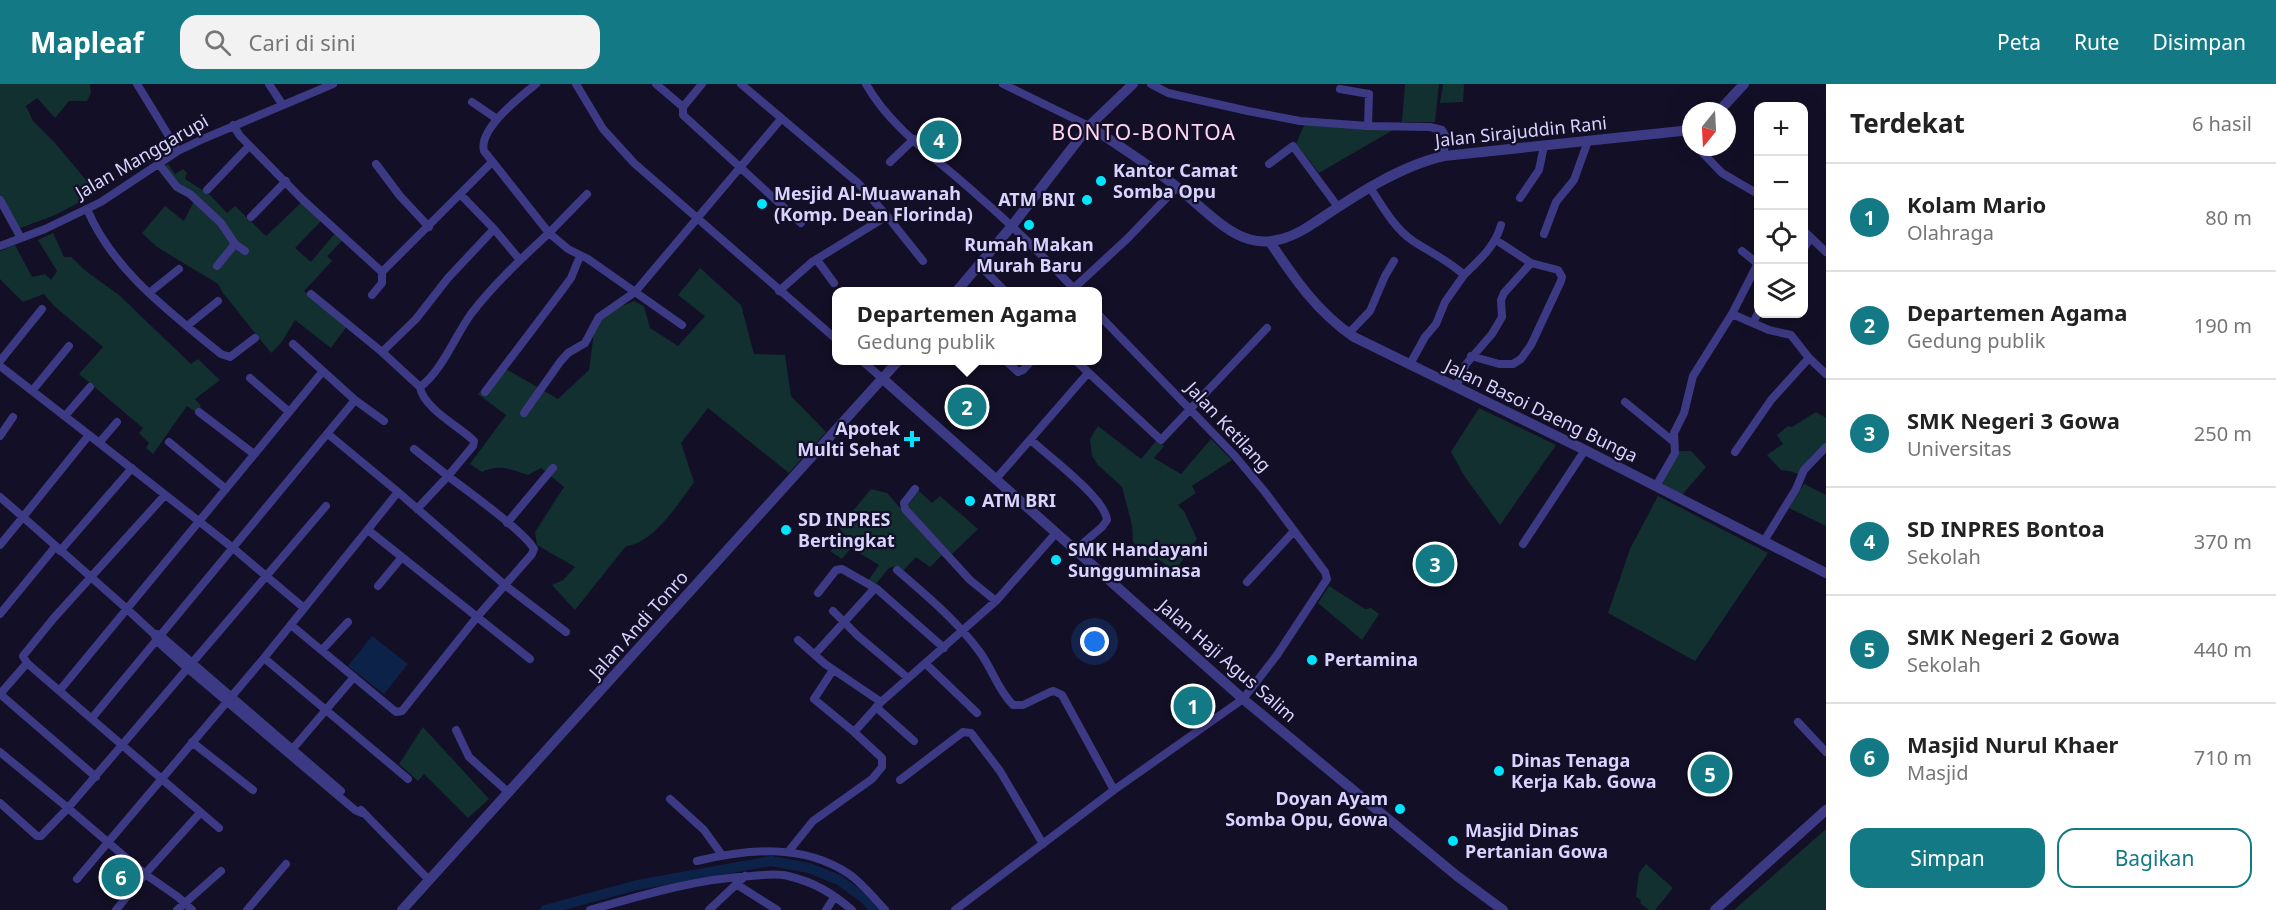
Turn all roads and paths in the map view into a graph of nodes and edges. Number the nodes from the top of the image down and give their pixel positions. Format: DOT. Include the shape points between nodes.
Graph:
graph roads {
  1 [pos="137,84"];
  2 [pos="268,84"];
  3 [pos="333,84"];
  4 [pos="536,84"];
  5 [pos="576,84"];
  6 [pos="656,84"];
  7 [pos="702,84"];
  8 [pos="741,84"];
  9 [pos="866,84"];
  10 [pos="1004,84"];
  11 [pos="1133,84"];
  12 [pos="1150,84"];
  13 [pos="1739,86"];
  14 [pos="1016,87"];
  15 [pos="1340,89"];
  16 [pos="472,102"];
  17 [pos="1726,102"];
  18 [pos="282,104"];
  19 [pos="683,107"];
  20 [pos="497,119"];
  21 [pos="781,119"];
  22 [pos="233,125"];
  23 [pos="1089,126"];
  24 [pos="1368,126"];
  25 [pos="1682,133"];
  26 [pos="914,139"];
  27 [pos="1588,141"];
  28 [pos="249,146"];
  29 [pos="1544,146"];
  30 [pos="178,151"];
  31 [pos="1444,156"];
  32 [pos="1706,156"];
  33 [pos="492,162"];
  34 [pos="890,162"];
  35 [pos="159,164"];
  36 [pos="376,164"];
  37 [pos="1269,164"];
  38 [pos="740,167"];
  39 [pos="286,181"];
  40 [pos="1177,187"];
  41 [pos="1371,189"];
  42 [pos="207,190"];
  43 [pos="1754,192"];
  44 [pos="587,194"];
  45 [pos="461,195"];
  46 [pos="1520,198"];
  47 [pos="0,200"];
  48 [pos="1338,207"];
  49 [pos="87,209"];
  50 [pos="887,216"];
  51 [pos="250,217"];
  52 [pos="698,219"];
  53 [pos="801,223"];
  54 [pos="1501,225"];
  55 [pos="429,227"];
  56 [pos="1011,227"];
  57 [pos="494,229"];
  58 [pos="549,232"];
  59 [pos="1544,234"];
  60 [pos="1808,237"];
  61 [pos="21,238"];
  62 [pos="1810,239"];
  63 [pos="1496,240"];
  64 [pos="1270,242"];
  65 [pos="1808,242"];
  66 [pos="235,244"];
  67 [pos="0,246"];
  68 [pos="1742,251"];
  69 [pos="245,252"];
  70 [pos="1826,252"];
  71 [pos="580,256"];
  72 [pos="520,260"];
  73 [pos="817,260"];
  74 [pos="1754,260"];
  75 [pos="923,261"];
  76 [pos="1395,261"];
  77 [pos="1531,263"];
  78 [pos="1757,264"];
  79 [pos="979,265"];
  80 [pos="217,266"];
  81 [pos="179,269"];
  82 [pos="382,272"];
  83 [pos="1464,275"];
  84 [pos="834,283"];
  85 [pos="960,287"];
  86 [pos="1002,287"];
  87 [pos="1072,287"];
  88 [pos="1078,287"];
  89 [pos="779,291"];
  90 [pos="635,292"];
  91 [pos="149,293"];
  92 [pos="311,294"];
  93 [pos="372,295"];
  94 [pos="218,301"];
  95 [pos="42,309"];
  96 [pos="1732,314"];
  97 [pos="1102,318"];
  98 [pos="1756,318"];
  99 [pos="1753,324"];
  100 [pos="187,326"];
  101 [pos="682,326"];
  102 [pos="1267,328"];
  103 [pos="1348,333"];
  104 [pos="832,335"];
  105 [pos="255,338"];
  106 [pos="293,344"];
  107 [pos="69,346"];
  108 [pos="382,352"];
  109 [pos="1471,356"];
  110 [pos="1809,358"];
  111 [pos="0,361"];
  112 [pos="1410,364"];
  113 [pos="867,365"];
  114 [pos="894,365"];
  115 [pos="1010,365"];
  116 [pos="1028,365"];
  117 [pos="1080,365"];
  118 [pos="0,366"];
  119 [pos="323,371"];
  120 [pos="1088,374"];
  121 [pos="1826,374"];
  122 [pos="250,378"];
  123 [pos="883,379"];
  124 [pos="90,387"];
  125 [pos="420,387"];
  126 [pos="1456,387"];
  127 [pos="32,391"];
  128 [pos="485,392"];
  129 [pos="355,400"];
  130 [pos="1624,402"];
  131 [pos="1191,410"];
  132 [pos="288,411"];
  133 [pos="199,412"];
  134 [pos="524,413"];
  135 [pos="65,416"];
  136 [pos="13,417"];
  137 [pos="384,421"];
  138 [pos="117,422"];
  139 [pos="328,434"];
  140 [pos="89,435"];
  141 [pos="0,436"];
  142 [pos="1031,440"];
  143 [pos="1674,441"];
  144 [pos="169,442"];
  145 [pos="99,443"];
  146 [pos="1826,447"];
  147 [pos="414,449"];
  148 [pos="1585,450"];
  149 [pos="1735,452"];
  150 [pos="254,454"];
  151 [pos="132,468"];
  152 [pos="553,468"];
  153 [pos="448,476"];
  154 [pos="994,480"];
  155 [pos="1656,486"];
  156 [pos="226,489"];
  157 [pos="915,489"];
  158 [pos="398,492"];
  159 [pos="165,495"];
  160 [pos="0,497"];
  161 [pos="326,506"];
  162 [pos="417,509"];
  163 [pos="23,517"];
  164 [pos="200,522"];
  165 [pos="507,523"];
  166 [pos="368,530"];
  167 [pos="1294,531"];
  168 [pos="1056,533"];
  169 [pos="1764,541"];
  170 [pos="1523,544"];
  171 [pos="0,545"];
  172 [pos="233,548"];
  173 [pos="58,549"];
  174 [pos="1074,551"];
  175 [pos="402,557"];
  176 [pos="897,570"];
  177 [pos="1826,573"];
  178 [pos="267,576"];
  179 [pos="91,579"];
  180 [pos="1247,582"];
  181 [pos="506,585"];
  182 [pos="378,586"];
  183 [pos="874,588"];
  184 [pos="818,593"];
  185 [pos="996,601"];
  186 [pos="304,608"];
  187 [pos="127,609"];
  188 [pos="833,611"];
  189 [pos="0,615"];
  190 [pos="477,617"];
  191 [pos="348,622"];
  192 [pos="844,622"];
  193 [pos="291,625"];
  194 [pos="964,630"];
  195 [pos="566,632"];
  196 [pos="157,637"];
  197 [pos="798,640"];
  198 [pos="944,648"];
  199 [pos="322,650"];
  200 [pos="815,654"];
  201 [pos="264,658"];
  202 [pos="530,659"];
  203 [pos="27,663"];
  204 [pos="926,664"];
  205 [pos="190,665"];
  206 [pos="833,670"];
  207 [pos="354,677"];
  208 [pos="908,678"];
  209 [pos="60,690"];
  210 [pos="229,698"];
  211 [pos="1243,699"];
  212 [pos="878,705"];
  213 [pos="326,710"];
  214 [pos="977,713"];
  215 [pos="92,718"];
  216 [pos="1798,722"];
  217 [pos="456,730"];
  218 [pos="854,732"];
  219 [pos="914,741"];
  220 [pos="192,742"];
  221 [pos="122,745"];
  222 [pos="0,752"];
  223 [pos="290,752"];
  224 [pos="1826,752"];
  225 [pos="96,777"];
  226 [pos="161,778"];
  227 [pos="408,779"];
  228 [pos="900,780"];
  229 [pos="254,790"];
  230 [pos="1114,790"];
  231 [pos="508,792"];
  232 [pos="670,799"];
  233 [pos="0,803"];
  234 [pos="68,808"];
  235 [pos="1826,810"];
  236 [pos="200,813"];
  237 [pos="219,828"];
  238 [pos="108,842"];
  239 [pos="1043,844"];
  240 [pos="788,852"];
  241 [pos="722,855"];
  242 [pos="697,861"];
  243 [pos="286,864"];
  244 [pos="221,871"];
  245 [pos="145,874"];
  246 [pos="745,876"];
  247 [pos="77,879"];
  248 [pos="429,880"];
  249 [pos="736,884"];
  250 [pos="834,898"];
  251 [pos="184,903"];
  252 [pos="116,910"];
  253 [pos="177,910"];
  254 [pos="192,910"];
  255 [pos="247,910"];
  256 [pos="402,910"];
  257 [pos="590,910"];
  258 [pos="709,910"];
  259 [pos="777,910"];
  260 [pos="826,910"];
  261 [pos="852,910"];
  262 [pos="885,910"];
  263 [pos="955,910"];
  264 [pos="1503,910"];
  265 [pos="1715,910"];
  1 -- 30 [label="street"];
  2 -- 18 [label="street"];
  3 -- 18 [label="street, Jalan Manggarupi"];
  4 -- 20 [label="street"];
  5 -- 52 [label="street" via="603,129 621,149"];
  6 -- 19 [label="street"];
  7 -- 19 [label="street"];
  8 -- 21 [label="street"];
  9 -- 26 [label="street" via="875,99"];
  10 -- 14 [label="street"];
  11 -- 23 [label="street"];
  12 -- 24 [label="street" via="1168,93 1248,111 1310,122"];
  13 -- 17 [label="street"];
  14 -- 23 [label="street"];
  15 -- 24 [label="street" via="1369,94"];
  16 -- 20 [label="street"];
  18 -- 22 [label="street, Jalan Manggarupi"];
  19 -- 38 [label="street" via="683,115"];
  20 -- 33 [label="street" via="483,146"];
  21 -- 38 [label="street"];
  21 -- 50 [label="street" via="858,183"];
  22 -- 28 [label="street"];
  22 -- 30 [label="street, Jalan Manggarupi"];
  23 -- 40 [label="street, Jalan Sirajuddin Rani"];
  23 -- 56 [label="street"];
  24 -- 31 [label="street" via="1440,128"];
  25 -- 27 [label="street, Jalan Sirajuddin Rani"];
  26 -- 34 [label="street"];
  26 -- 56 [label="street"];
  27 -- 29 [label="street, Jalan Sirajuddin Rani"];
  27 -- 59 [label="street" via="1574,180 1556,202"];
  28 -- 39 [label="street"];
  28 -- 42 [label="street"];
  29 -- 31 [label="street, Jalan Sirajuddin Rani"];
  29 -- 46 [label="street" via="1539,170"];
  30 -- 35 [label="street, Jalan Manggarupi"];
  31 -- 41 [label="street, Jalan Sirajuddin Rani" via="1411,166"];
  32 -- 43 [label="street" via="1722,173"];
  33 -- 45 [label="street"];
  33 -- 58 [label="street"];
  35 -- 49 [label="street, Jalan Manggarupi"];
  35 -- 66 [label="street" via="177,187 221,223"];
  36 -- 55 [label="street"];
  37 -- 48 [label="street" via="1293,146"];
  38 -- 52 [label="street"];
  38 -- 53 [label="street"];
  39 -- 51 [label="street"];
  39 -- 82 [label="street"];
  40 -- 64 [label="street, Jalan Sirajuddin Rani" via="1236,234"];
  40 -- 88 [label="street"];
  41 -- 48 [label="street, Jalan Sirajuddin Rani"];
  41 -- 83 [label="street" via="1410,239"];
  44 -- 58 [label="street"];
  45 -- 55 [label="street"];
  45 -- 57 [label="street"];
  47 -- 61 [label="street"];
  48 -- 64 [label="street, Jalan Sirajuddin Rani" via="1290,238"];
  49 -- 61 [label="street, Jalan Manggarupi"];
  49 -- 91 [label="street" via="106,244"];
  50 -- 73 [label="street"];
  50 -- 75 [label="street"];
  52 -- 89 [label="street"];
  52 -- 90 [label="street"];
  54 -- 63 [label="street"];
  55 -- 82 [label="street"];
  56 -- 79 [label="street"];
  56 -- 87 [label="street"];
  57 -- 72 [label="street"];
  57 -- 108 [label="street"];
  58 -- 71 [label="street"];
  58 -- 72 [label="street"];
  60 -- 62 [label="street"];
  61 -- 67 [label="street, Jalan Manggarupi"];
  62 -- 65 [label="street"];
  62 -- 70 [label="street"];
  63 -- 77 [label="street"];
  63 -- 83 [label="street"];
  64 -- 103 [label="street, Jalan Basoi Daeng Bunga" via="1323,314"];
  66 -- 69 [label="street"];
  66 -- 80 [label="street"];
  68 -- 74 [label="street"];
  71 -- 90 [label="street"];
  71 -- 128 [label="street" via="571,278"];
  72 -- 125 [label="street" via="472,314"];
  73 -- 84 [label="street"];
  73 -- 89 [label="street"];
  76 -- 103 [label="street" via="1370,311"];
  77 -- 109 [label="street" via="1504,293 1503,317"];
  77 -- 109 [label="street" via="1558,270 1562,277 1531,345 1513,364"];
  78 -- 96 [label="street"];
  79 -- 85 [label="street"];
  79 -- 86 [label="street"];
  81 -- 91 [label="street"];
  82 -- 93 [label="street" via="382,283"];
  83 -- 112 [label="street"];
  89 -- 104 [label="street"];
  90 -- 101 [label="street"];
  90 -- 134 [label="street" via="598,317 585,343 560,362"];
  91 -- 100 [label="street"];
  92 -- 108 [label="street"];
  94 -- 100 [label="street"];
  95 -- 111 [label="street"];
  96 -- 99 [label="street"];
  96 -- 143 [label="street" via="1693,376"];
  97 -- 131 [label="street, Jalan Ketilang"];
  98 -- 99 [label="street"];
  99 -- 110 [label="street" via="1791,335"];
  100 -- 105 [label="street" via="230,357"];
  102 -- 131 [label="street"];
  103 -- 112 [label="street, Jalan Basoi Daeng Bunga"];
  106 -- 119 [label="street"];
  107 -- 127 [label="street"];
  108 -- 125 [label="street"];
  109 -- 126 [label="street"];
  110 -- 121 [label="street"];
  110 -- 149 [label="street" via="1771,400"];
  112 -- 126 [label="street, Jalan Basoi Daeng Bunga"];
  113 -- 123 [label="street"];
  114 -- 123 [label="street, Jalan Andi Tonro"];
  115 -- 116 [label="street" via="1018,372"];
  117 -- 120 [label="street"];
  118 -- 127 [label="street"];
  119 -- 129 [label="street"];
  119 -- 132 [label="street"];
  120 -- 131 [label="street" via="1160,440"];
  120 -- 142 [label="street"];
  122 -- 132 [label="street"];
  123 -- 154 [label="street, Jalan Haji Agus Salim"];
  123 -- 231 [label="street, Jalan Andi Tonro"];
  124 -- 135 [label="street"];
  125 -- 153 [label="street" via="429,403 474,441"];
  126 -- 148 [label="street, Jalan Basoi Daeng Bunga"];
  127 -- 135 [label="street"];
  129 -- 137 [label="street"];
  129 -- 139 [label="street"];
  130 -- 143 [label="street"];
  131 -- 167 [label="street, Jalan Ketilang" via="1265,492"];
  132 -- 150 [label="street"];
  133 -- 150 [label="street"];
  135 -- 140 [label="street"];
  136 -- 141 [label="street"];
  138 -- 145 [label="street"];
  139 -- 158 [label="street"];
  139 -- 172 [label="street"];
  140 -- 145 [label="street"];
  140 -- 163 [label="street"];
  142 -- 154 [label="street"];
  142 -- 174 [label="street" via="1096,498 1105,511 1107,520 1102,528"];
  143 -- 155 [label="street" via="1675,453"];
  144 -- 156 [label="street"];
  145 -- 151 [label="street"];
  146 -- 169 [label="street" via="1804,470"];
  147 -- 153 [label="street"];
  148 -- 155 [label="street, Jalan Basoi Daeng Bunga"];
  148 -- 170 [label="street"];
  150 -- 156 [label="street"];
  151 -- 159 [label="street"];
  151 -- 173 [label="street"];
  152 -- 165 [label="street"];
  153 -- 162 [label="street"];
  153 -- 165 [label="street"];
  154 -- 168 [label="street, Jalan Haji Agus Salim"];
  155 -- 169 [label="street, Jalan Basoi Daeng Bunga"];
  156 -- 164 [label="street"];
  157 -- 185 [label="street" via="904,503 905,509 970,580"];
  158 -- 162 [label="street"];
  158 -- 166 [label="street"];
  159 -- 164 [label="street"];
  159 -- 179 [label="street"];
  160 -- 163 [label="street"];
  161 -- 178 [label="street"];
  162 -- 181 [label="street"];
  163 -- 171 [label="street"];
  163 -- 173 [label="street"];
  164 -- 172 [label="street"];
  164 -- 187 [label="street"];
  165 -- 181 [label="street" via="534,549"];
  166 -- 175 [label="street"];
  166 -- 186 [label="street"];
  167 -- 180 [label="street"];
  167 -- 211 [label="street, Jalan Ketilang" via="1325,572 1326,584"];
  168 -- 174 [label="street, Jalan Haji Agus Salim"];
  168 -- 185 [label="street"];
  169 -- 177 [label="street, Jalan Basoi Daeng Bunga"];
  172 -- 178 [label="street"];
  172 -- 196 [label="street"];
  173 -- 179 [label="street"];
  173 -- 189 [label="street"];
  174 -- 211 [label="street, Jalan Haji Agus Salim"];
  175 -- 182 [label="street"];
  175 -- 190 [label="street"];
  176 -- 194 [label="street"];
  178 -- 186 [label="street"];
  178 -- 205 [label="street"];
  179 -- 187 [label="street"];
  179 -- 203 [label="street" via="25,654"];
  181 -- 190 [label="street"];
  181 -- 195 [label="street"];
  183 -- 184 [label="street" via="838,569"];
  183 -- 192 [label="street"];
  183 -- 198 [label="street"];
  185 -- 194 [label="street"];
  186 -- 193 [label="street"];
  187 -- 196 [label="street"];
  187 -- 209 [label="street"];
  188 -- 192 [label="street"];
  190 -- 202 [label="street"];
  190 -- 207 [label="street" via="399,712"];
  191 -- 199 [label="street"];
  192 -- 200 [label="street"];
  192 -- 208 [label="street"];
  193 -- 199 [label="street"];
  193 -- 201 [label="street"];
  194 -- 198 [label="street"];
  194 -- 230 [label="street" via="1013,705 1023,705 1054,691 1062,695"];
  196 -- 205 [label="street"];
  196 -- 215 [label="street"];
  197 -- 200 [label="street"];
  198 -- 204 [label="street"];
  199 -- 207 [label="street"];
  200 -- 206 [label="street"];
  201 -- 210 [label="street"];
  201 -- 213 [label="street"];
  203 -- 209 [label="street"];
  203 -- 225 [label="street" via="0,694"];
  204 -- 208 [label="street"];
  204 -- 214 [label="street"];
  205 -- 210 [label="street"];
  205 -- 221 [label="street"];
  206 -- 212 [label="street"];
  206 -- 218 [label="street" via="814,699"];
  207 -- 213 [label="street"];
  208 -- 212 [label="street"];
  209 -- 215 [label="street"];
  210 -- 220 [label="street"];
  210 -- 223 [label="street"];
  211 -- 230 [label="street"];
  211 -- 264 [label="street, Jalan Haji Agus Salim"];
  212 -- 218 [label="street"];
  212 -- 219 [label="street"];
  213 -- 223 [label="street"];
  213 -- 227 [label="street"];
  215 -- 221 [label="street"];
  216 -- 224 [label="street"];
  217 -- 231 [label="street" via="469,757"];
  218 -- 240 [label="street" via="882,758 882,767 872,779 813,820"];
  220 -- 226 [label="street"];
  220 -- 229 [label="street"];
  221 -- 225 [label="street"];
  221 -- 226 [label="street"];
  222 -- 234 [label="street"];
  223 -- 248 [label="street" via="360,807 359,811"];
  225 -- 234 [label="street"];
  226 -- 236 [label="street"];
  226 -- 238 [label="street"];
  228 -- 239 [label="street" via="963,732 971,733 1000,771"];
  230 -- 239 [label="street"];
  231 -- 248 [label="street, Jalan Andi Tonro"];
  232 -- 241 [label="street" via="704,830"];
  233 -- 234 [label="street" via="37,836"];
  234 -- 238 [label="street"];
  235 -- 265 [label="street"];
  236 -- 237 [label="street"];
  236 -- 245 [label="street"];
  238 -- 245 [label="street"];
  238 -- 247 [label="street"];
  239 -- 263 [label="street"];
  240 -- 241 [label="street"];
  240 -- 262 [label="street" via="835,866 850,875"];
  241 -- 242 [label="street"];
  243 -- 255 [label="street"];
  244 -- 251 [label="street"];
  245 -- 251 [label="street"];
  245 -- 252 [label="street"];
  246 -- 249 [label="street"];
  246 -- 257 [label="street" via="671,888"];
  246 -- 261 [label="street" via="786,875 832,893"];
  248 -- 256 [label="street, Jalan Andi Tonro"];
  249 -- 258 [label="street"];
  249 -- 259 [label="street"];
  250 -- 260 [label="street"];
  251 -- 253 [label="street"];
  251 -- 254 [label="street"];
}
